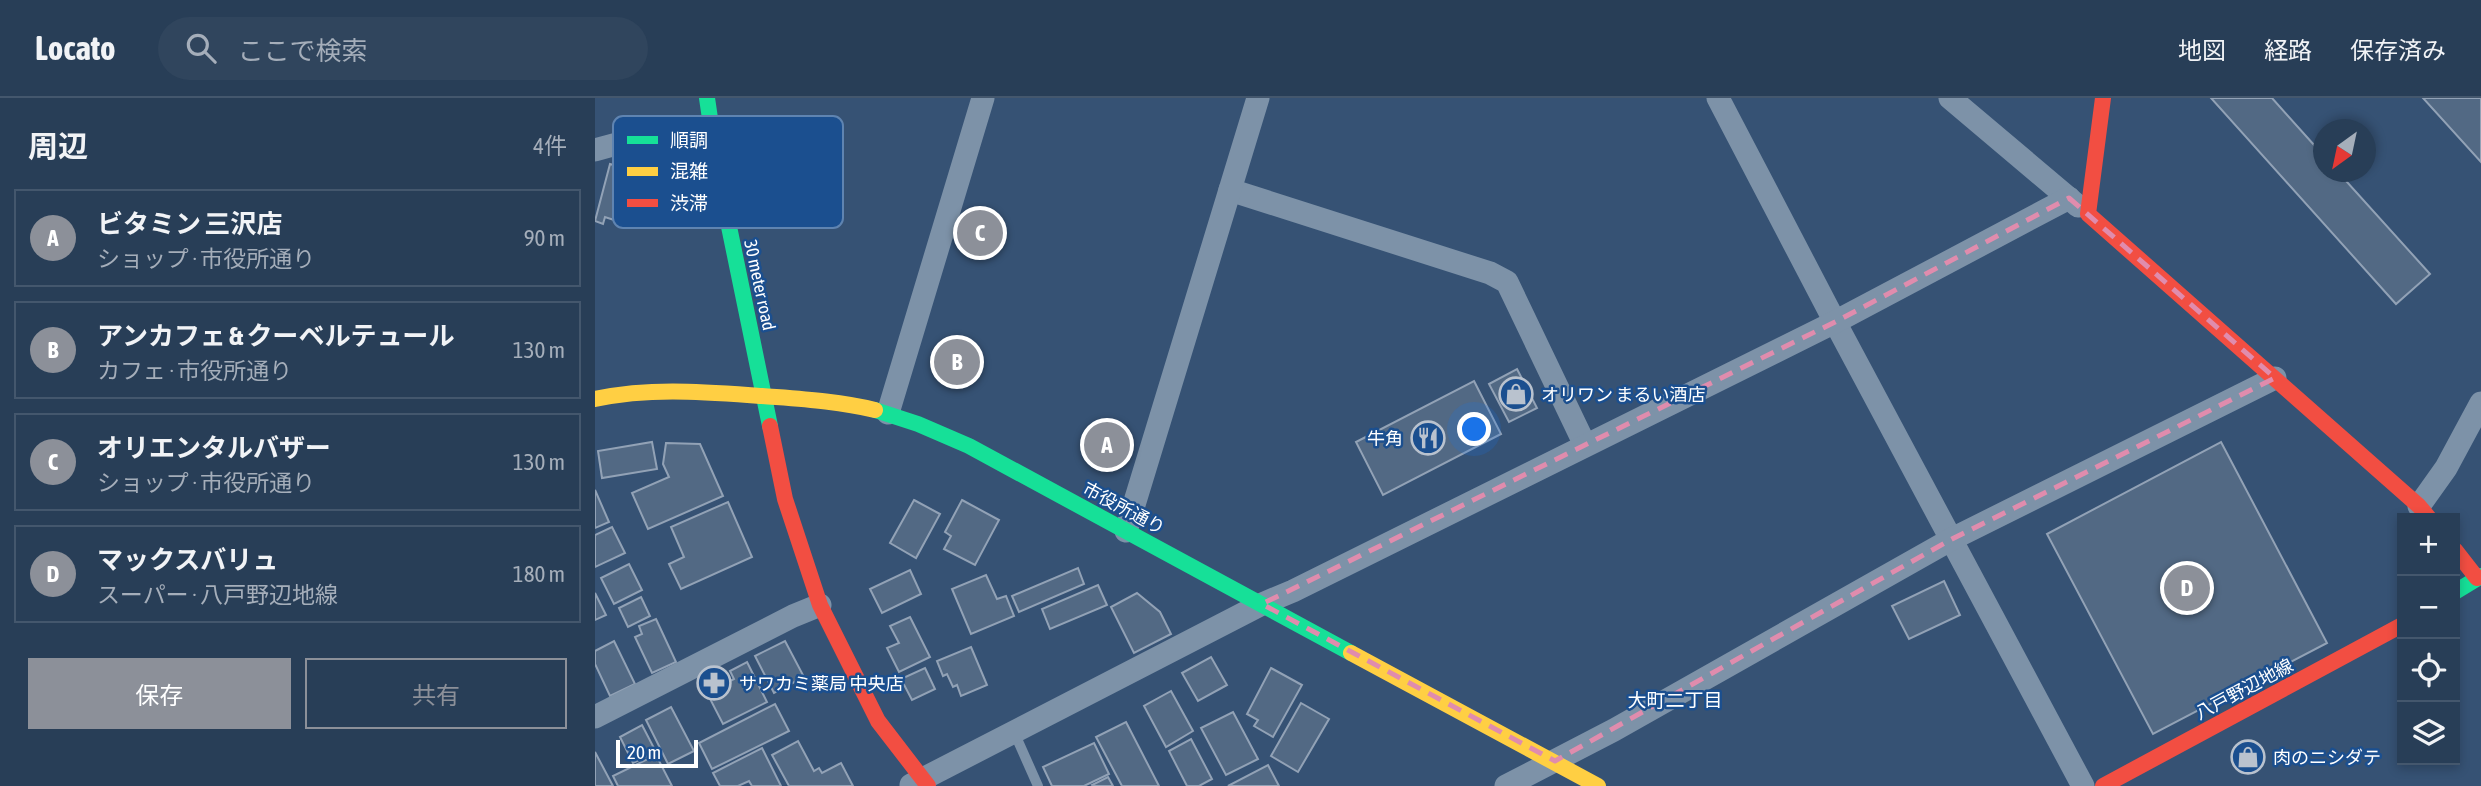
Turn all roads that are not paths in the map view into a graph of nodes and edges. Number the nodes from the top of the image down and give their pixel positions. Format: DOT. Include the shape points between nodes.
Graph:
graph roads {
  1 [pos="707,98"];
  2 [pos="983,98"];
  3 [pos="1258,98"];
  4 [pos="1718,98"];
  5 [pos="1949,98"];
  6 [pos="2103,98"];
  7 [pos="710,116"];
  8 [pos="613,145"];
  9 [pos="595,150"];
  10 [pos="1230,190"];
  11 [pos="2069,198"];
  12 [pos="2088,215"];
  13 [pos="731,228"];
  14 [pos="1835,322"];
  15 [pos="2275,378"];
  16 [pos="764,396"];
  17 [pos="595,398"];
  18 [pos="2481,402"];
  19 [pos="888,413"];
  20 [pos="1585,444"];
  21 [pos="2424,512"];
  22 [pos="1126,531"];
  23 [pos="1952,539"];
  24 [pos="2460,556"];
  25 [pos="2479,577"];
  26 [pos="2460,589"];
  27 [pos="1262,604"];
  28 [pos="820,605"];
  29 [pos="2397,628"];
  30 [pos="595,717"];
  31 [pos="1014,732"];
  32 [pos="1555,761"];
  33 [pos="920,784"];
  34 [pos="1038,786"];
  35 [pos="1506,786"];
  36 [pos="1598,786"];
  37 [pos="2083,786"];
  38 [pos="2103,786"];
  1 -- 7 [label="street, 30 meter road"];
  2 -- 19 [label="street"];
  3 -- 10 [label="street"];
  4 -- 14 [label="street"];
  5 -- 11 [label="street"];
  6 -- 12 [label="street"];
  8 -- 9 [label="street"];
  10 -- 20 [label="street" via="1507,282"];
  10 -- 22 [label="street"];
  11 -- 12 [label="street"];
  11 -- 14 [label="street"];
  12 -- 15 [label="street"];
  13 -- 16 [label="street, 30 meter road"];
  14 -- 20 [label="street"];
  14 -- 23 [label="street"];
  15 -- 21 [label="street"];
  15 -- 23 [label="street"];
  16 -- 17 [label="street, 市役所通り" via="675,390"];
  16 -- 19 [label="street, 市役所通り" via="848,403"];
  16 -- 28 [label="street, 30 meter road" via="785,499"];
  18 -- 21 [label="street"];
  19 -- 22 [label="street, 市役所通り" via="969,446"];
  20 -- 27 [label="street"];
  22 -- 27 [label="street, 市役所通り"];
  23 -- 32 [label="street"];
  23 -- 37 [label="street"];
  24 -- 25 [label="street"];
  25 -- 26 [label="street"];
  27 -- 31 [label="street"];
  27 -- 32 [label="street, 市役所通り"];
  28 -- 30 [label="street"];
  28 -- 33 [label="street, 30 meter road" via="879,721"];
  29 -- 38 [label="street, 八戸野辺地線"];
  31 -- 33 [label="street"];
  31 -- 34 [label="lane"];
  32 -- 35 [label="street"];
  32 -- 36 [label="street, 市役所通り"];
}
